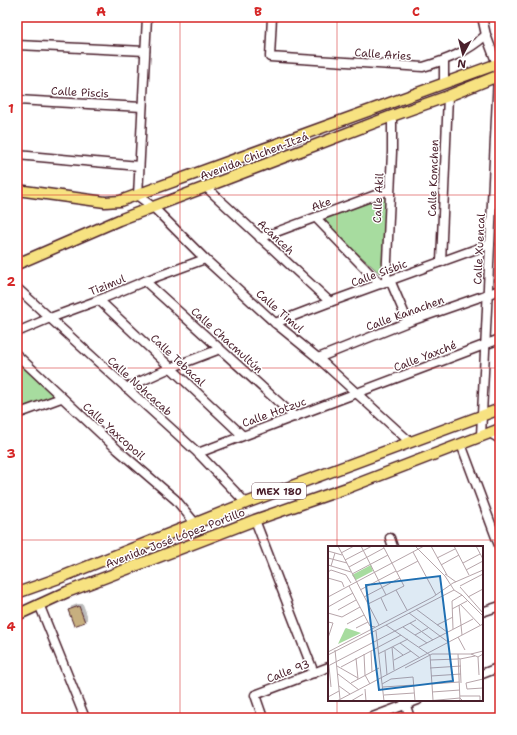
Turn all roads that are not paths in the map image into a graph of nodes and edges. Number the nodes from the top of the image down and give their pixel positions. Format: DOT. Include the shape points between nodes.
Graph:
graph roads {
  1 [pos="147,17"];
  2 [pos="272,17"];
  3 [pos="482,17"];
  4 [pos="486,35"];
  5 [pos="17,45"];
  6 [pos="145,50"];
  7 [pos="444,61"];
  8 [pos="499,63"];
  9 [pos="499,75"];
  10 [pos="444,83"];
  11 [pos="448,96"];
  12 [pos="17,100"];
  13 [pos="142,107"];
  14 [pos="392,116"];
  15 [pos="497,149"];
  16 [pos="17,156"];
  17 [pos="139,166"];
  18 [pos="207,188"];
  19 [pos="17,190"];
  20 [pos="389,190"];
  21 [pos="138,196"];
  22 [pos="122,201"];
  23 [pos="153,207"];
  24 [pos="134,215"];
  25 [pos="316,218"];
  26 [pos="260,238"];
  27 [pos="490,244"];
  28 [pos="205,259"];
  29 [pos="441,262"];
  30 [pos="17,264"];
  31 [pos="145,281"];
  32 [pos="386,282"];
  33 [pos="17,288"];
  34 [pos="500,290"];
  35 [pos="488,295"];
  36 [pos="99,300"];
  37 [pos="330,302"];
  38 [pos="50,318"];
  39 [pos="408,322"];
  40 [pos="275,323"];
  41 [pos="17,332"];
  42 [pos="500,339"];
  43 [pos="485,345"];
  44 [pos="220,349"];
  45 [pos="17,355"];
  46 [pos="318,358"];
  47 [pos="170,368"];
  48 [pos="126,388"];
  49 [pos="358,393"];
  50 [pos="61,398"];
  51 [pos="500,410"];
  52 [pos="17,414"];
  53 [pos="296,416"];
  54 [pos="482,416"];
  55 [pos="500,429"];
  56 [pos="242,435"];
  57 [pos="485,435"];
  58 [pos="500,438"];
  59 [pos="410,442"];
  60 [pos="461,444"];
  61 [pos="198,452"];
  62 [pos="246,503"];
  63 [pos="255,520"];
  64 [pos="195,523"];
  65 [pos="390,538"];
  66 [pos="393,546"];
  67 [pos="500,548"];
  68 [pos="17,593"];
  69 [pos="40,604"];
  70 [pos="500,606"];
  71 [pos="483,612"];
  72 [pos="17,615"];
  73 [pos="500,667"];
  74 [pos="328,668"];
  75 [pos="314,673"];
  76 [pos="483,674"];
  77 [pos="404,702"];
  78 [pos="84,718"];
  79 [pos="263,718"];
  80 [pos="370,718"];
  81 [pos="410,718"];
  1 -- 6 [label="street"];
  2 -- 7 [label="street, Calle Aries" via="270,57 423,67"];
  3 -- 4 [label="street, Calle Xuencal"];
  4 -- 7 [label="street, Calle Aries" via="472,47"];
  4 -- 8 [label="street, Calle Xuencal"];
  5 -- 6 [label="street"];
  6 -- 13 [label="street"];
  7 -- 10 [label="street"];
  8 -- 9 [label="street, Calle Xuencal"];
  8 -- 10 [label="main road, Avenida Chichen-Itzá"];
  9 -- 11 [label="main road, Avenida Chichen-Itzá"];
  9 -- 15 [label="street, Calle Xuencal"];
  10 -- 21 [label="main road, Avenida Chichen-Itzá"];
  11 -- 14 [label="main road, Avenida Chichen-Itzá"];
  11 -- 29 [label="street, Calle Komchen"];
  12 -- 13 [label="street, Calle Piscis"];
  13 -- 17 [label="street"];
  14 -- 18 [label="main road, Avenida Chichen-Itzá"];
  14 -- 20 [label="street, Calle Akil"];
  15 -- 27 [label="street, Calle Xuencal"];
  16 -- 17 [label="street"];
  17 -- 21 [label="street"];
  18 -- 23 [label="main road, Avenida Chichen-Itzá"];
  18 -- 26 [label="street, Acanceh"];
  19 -- 22 [label="main road, Avenida Chichen-Itzá" via="105,202"];
  20 -- 25 [label="street, Ake"];
  20 -- 32 [label="street, Calle Akil"];
  21 -- 22 [label="main road, Avenida Chichen-Itzá"];
  21 -- 23 [label="street, Calle Timul"];
  22 -- 24 [label="main road"];
  23 -- 24 [label="main road, Avenida Chichen-Itzá"];
  23 -- 28 [label="street, Calle Timul"];
  24 -- 30 [label="main road, Avenida Chichen-Itzá"];
  25 -- 26 [label="street, Ake"];
  25 -- 32 [label="street"];
  26 -- 37 [label="street, Acanceh"];
  27 -- 29 [label="street, Calle Sisbic"];
  27 -- 35 [label="street, Calle Xuencal"];
  28 -- 31 [label="street, Tizimul"];
  28 -- 40 [label="street, Calle Timul"];
  29 -- 32 [label="street, Calle Sisbic"];
  31 -- 36 [label="street, Tizimul"];
  31 -- 44 [label="street, Calle Chacmultún"];
  32 -- 37 [label="street, Calle Sisbic"];
  32 -- 39 [label="street"];
  33 -- 38 [label="street, Calle Nohcacab"];
  34 -- 35 [label="street, Calle Kanachen"];
  35 -- 39 [label="street, Calle Kanachen"];
  35 -- 43 [label="street, Calle Xuencal"];
  36 -- 38 [label="street, Tizimul"];
  36 -- 47 [label="street, Calle Tebacal"];
  37 -- 40 [label="street, Calle Sisbic"];
  38 -- 41 [label="street, Tizimul"];
  38 -- 48 [label="street, Calle Nohcacab"];
  39 -- 46 [label="street, Calle Kanachen"];
  40 -- 46 [label="street, Calle Timul"];
  42 -- 43 [label="street, Calle Yaxché"];
  43 -- 49 [label="street, Calle Yaxché"];
  43 -- 54 [label="street, Calle Xuencal"];
  44 -- 47 [label="street"];
  44 -- 53 [label="street, Calle Chacmultún"];
  45 -- 50 [label="street, Calle Yaxcopoil"];
  46 -- 49 [label="street, Calle Timul"];
  47 -- 48 [label="street"];
  47 -- 56 [label="street, Calle Tebacal"];
  48 -- 61 [label="street, Calle Nohcacab"];
  49 -- 53 [label="street, Calle Hotzuc"];
  49 -- 59 [label="street, Calle Timul"];
  50 -- 52 [label="street"];
  50 -- 64 [label="street, Calle Yaxcopoil" via="176,500"];
  51 -- 54 [label="main road, Avenida José López Portillo / MEX 180"];
  53 -- 56 [label="street, Calle Hotzuc"];
  54 -- 57 [label="street, Calle Xuencal"];
  54 -- 59 [label="main road, Avenida José López Portillo / MEX 180"];
  55 -- 57 [label="main road, Avenida José López Portillo / MEX 180"];
  56 -- 61 [label="street, Calle Hotzuc"];
  57 -- 58 [label="street"];
  57 -- 60 [label="main road, Avenida José López Portillo / MEX 180"];
  59 -- 62 [label="main road, Avenida José López Portillo / MEX 180"];
  60 -- 63 [label="main road, Avenida José López Portillo / MEX 180"];
  60 -- 67 [label="street"];
  61 -- 62 [label="street, Calle Nohcacab"];
  62 -- 64 [label="main road, Avenida José López Portillo / MEX 180"];
  63 -- 69 [label="main road, Avenida José López Portillo / MEX 180"];
  63 -- 75 [label="street"];
  64 -- 68 [label="main road, Avenida José López Portillo / MEX 180"];
  65 -- 66 [label="street"];
  69 -- 72 [label="main road, Avenida José López Portillo / MEX 180"];
  69 -- 78 [label="street"];
  70 -- 71 [label="street"];
  73 -- 76 [label="street"];
  74 -- 75 [label="street, Calle 93"];
  75 -- 79 [label="street, Calle 93" via="255,695"];
  77 -- 80 [label="street"];
  77 -- 81 [label="street"];
}
